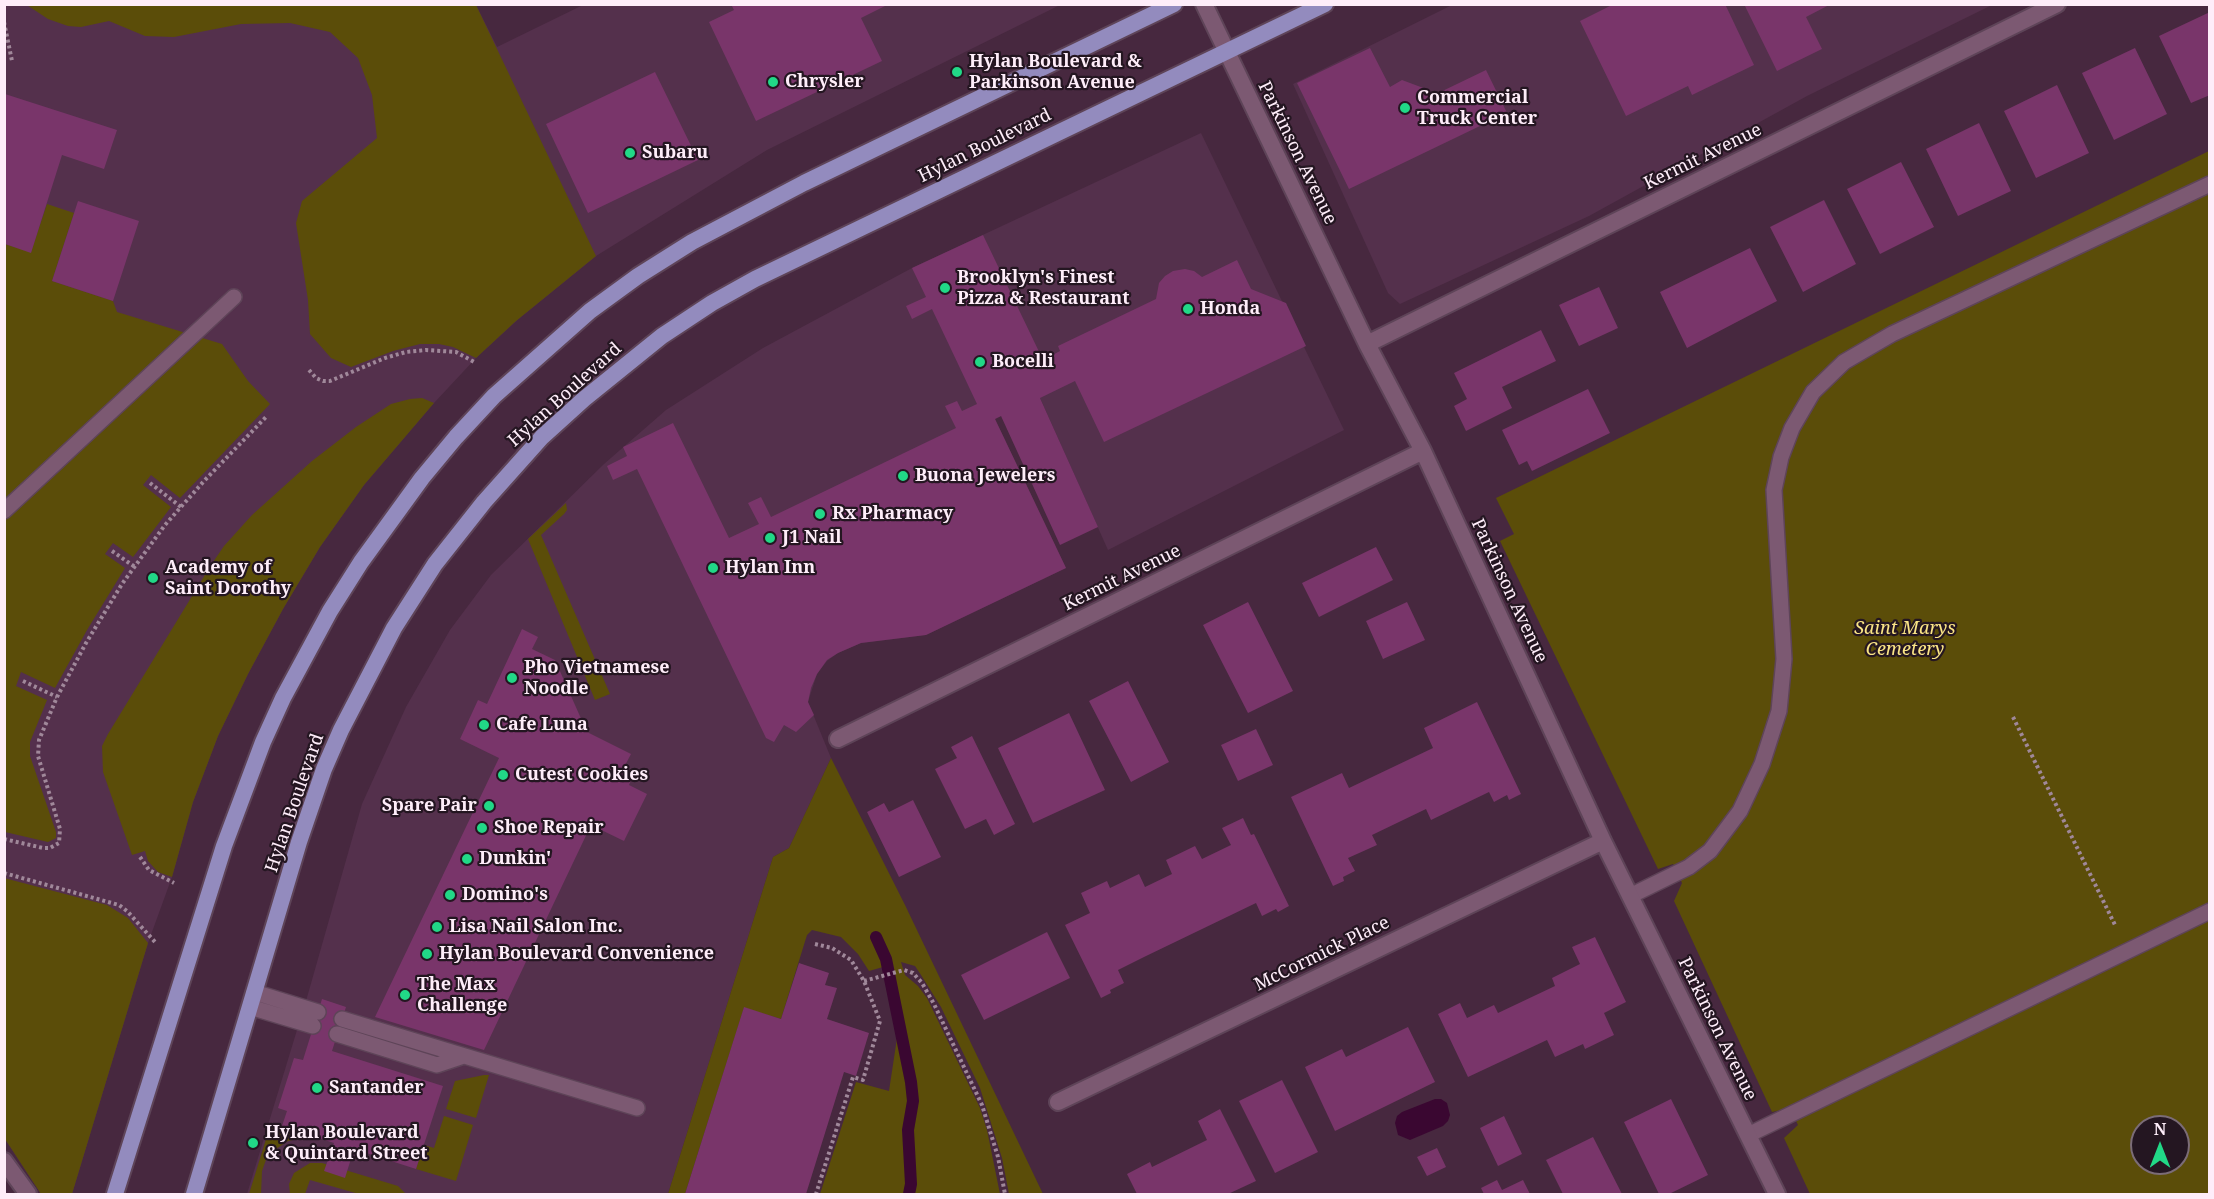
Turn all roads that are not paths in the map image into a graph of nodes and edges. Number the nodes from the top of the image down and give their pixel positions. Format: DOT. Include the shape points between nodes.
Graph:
graph roads {
  1 [pos="1174,4"];
  2 [pos="1204,4"];
  3 [pos="1325,4"];
  4 [pos="2057,4"];
  5 [pos="1227,52"];
  6 [pos="2210,184"];
  7 [pos="234,297"];
  8 [pos="1366,344"];
  9 [pos="1423,451"];
  10 [pos="4,511"];
  11 [pos="838,739"];
  12 [pos="1603,842"];
  13 [pos="1630,896"];
  14 [pos="2210,911"];
  15 [pos="252,999"];
  16 [pos="316,1019"];
  17 [pos="342,1019"];
  18 [pos="338,1034"];
  19 [pos="464,1056"];
  20 [pos="1058,1102"];
  21 [pos="637,1108"];
  22 [pos="1748,1135"];
  23 [pos="4,1161"];
  24 [pos="28,1194"];
  25 [pos="115,1194"];
  26 [pos="194,1194"];
  27 [pos="1777,1194"];
  1 -- 25 [label="main road" via="804,183 692,242 590,311 494,396 456,437 360,562 283,698 263,742 224,846"];
  2 -- 5 [label="street, Parkinson Avenue"];
  3 -- 5 [label="main road, Hylan Boulevard"];
  4 -- 8 [label="street, Kermit Avenue"];
  5 -- 8 [label="street, Parkinson Avenue"];
  5 -- 15 [label="main road, Hylan Boulevard" via="799,256 712,303 635,357 542,437 435,564 375,662 314,797"];
  6 -- 13 [label="lane" via="1892,334 1844,362 1813,393 1792,428 1774,490 1784,659 1779,711 1762,764 1740,811 1710,851 1689,867"];
  7 -- 10 [label="lane"];
  8 -- 9 [label="street, Parkinson Avenue"];
  9 -- 11 [label="street, Kermit Avenue"];
  9 -- 12 [label="street, Parkinson Avenue"];
  12 -- 13 [label="street, Parkinson Avenue"];
  12 -- 20 [label="street, McCormick Place"];
  13 -- 22 [label="street, Parkinson Avenue"];
  14 -- 22 [label="lane"];
  15 -- 16 [label="lane"];
  15 -- 26 [label="main road, Hylan Boulevard"];
  17 -- 19 [label="lane"];
  18 -- 19 [label="lane" via="437,1065"];
  19 -- 21 [label="lane"];
  22 -- 27 [label="street, Parkinson Avenue"];
  23 -- 24 [label="street"];
}
